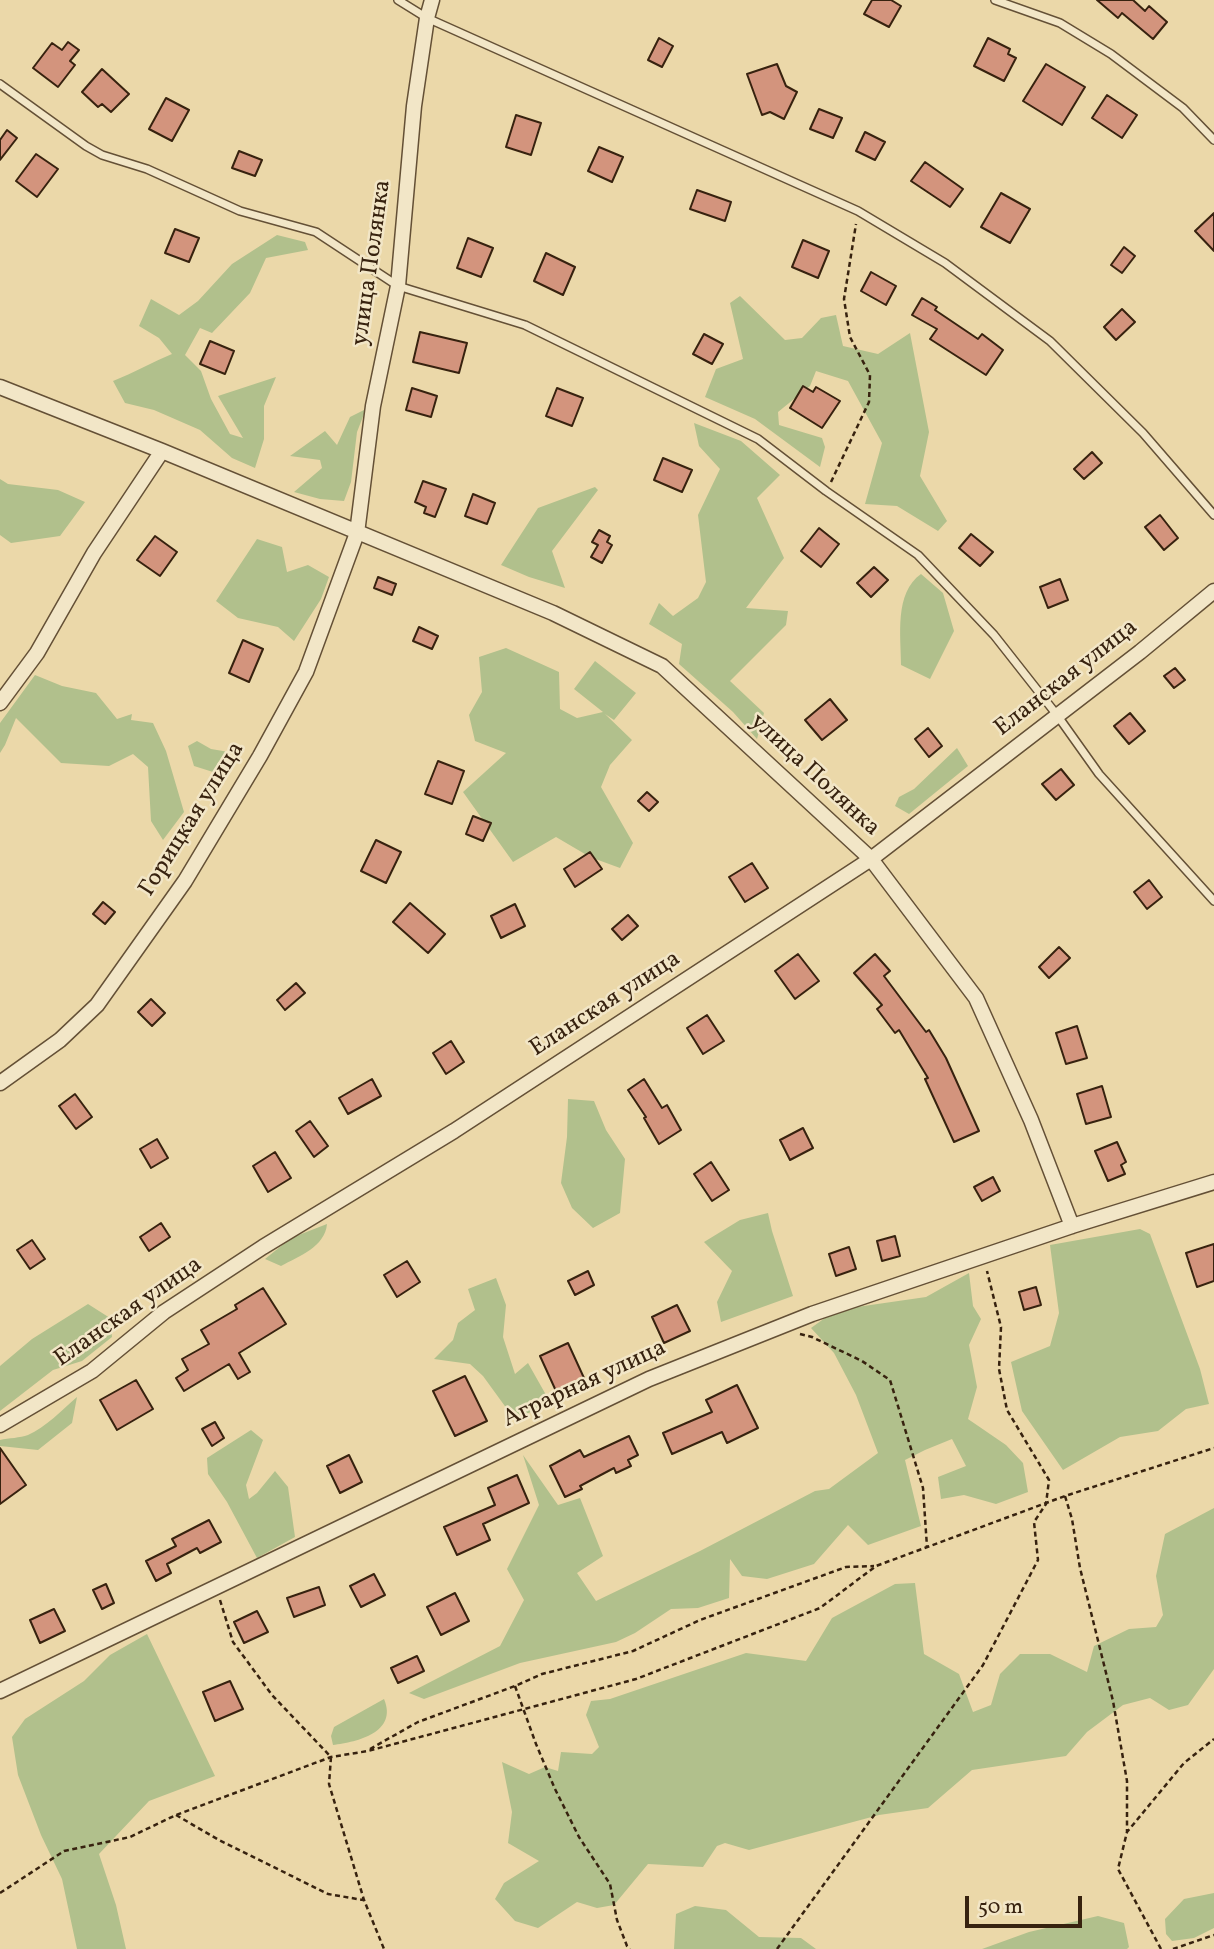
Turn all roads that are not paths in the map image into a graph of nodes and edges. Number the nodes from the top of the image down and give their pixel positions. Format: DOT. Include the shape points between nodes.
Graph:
graph roads {
  1 [pos="398,0"];
  2 [pos="432,0"];
  3 [pos="995,0"];
  4 [pos="427,18"];
  5 [pos="0,84"];
  6 [pos="1214,140"];
  7 [pos="398,286"];
  8 [pos="0,387"];
  9 [pos="162,451"];
  10 [pos="1214,515"];
  11 [pos="357,533"];
  12 [pos="1214,592"];
  13 [pos="0,703"];
  14 [pos="1058,715"];
  15 [pos="870,859"];
  16 [pos="1214,901"];
  17 [pos="0,1083"];
  18 [pos="1214,1182"];
  19 [pos="1072,1227"];
  20 [pos="0,1425"];
  21 [pos="0,1691"];
  1 -- 4 [label="lane"];
  2 -- 4 [label="street, улица Полянка"];
  3 -- 6 [label="lane" via="1060,23 1111,54 1183,108"];
  4 -- 7 [label="street, улица Полянка"];
  4 -- 10 [label="lane" via="858,211 945,263 1050,341 1143,433"];
  5 -- 7 [label="lane" via="102,155 147,169 240,211 316,232"];
  7 -- 11 [label="street, улица Полянка" via="373,406"];
  7 -- 14 [label="lane" via="537,331 758,439 918,555 994,635"];
  8 -- 9 [label="street, улица Полянка"];
  9 -- 11 [label="street, улица Полянка"];
  9 -- 13 [label="street" via="94,553 37,653"];
  11 -- 15 [label="street, улица Полянка" via="553,613 662,666"];
  11 -- 17 [label="street, Горицкая улица" via="306,672 185,881 97,1005 60,1040"];
  12 -- 14 [label="street, Еланская улица"];
  14 -- 15 [label="street, Еланская улица"];
  14 -- 16 [label="lane" via="1100,774"];
  15 -- 19 [label="street, улица Полянка" via="976,998 1031,1120"];
  15 -- 20 [label="street, Еланская улица" via="454,1131 263,1247 164,1312 92,1371"];
  18 -- 19 [label="street, Аграрная улица"];
  19 -- 21 [label="street, Аграрная улица" via="812,1314 649,1379"];
}
